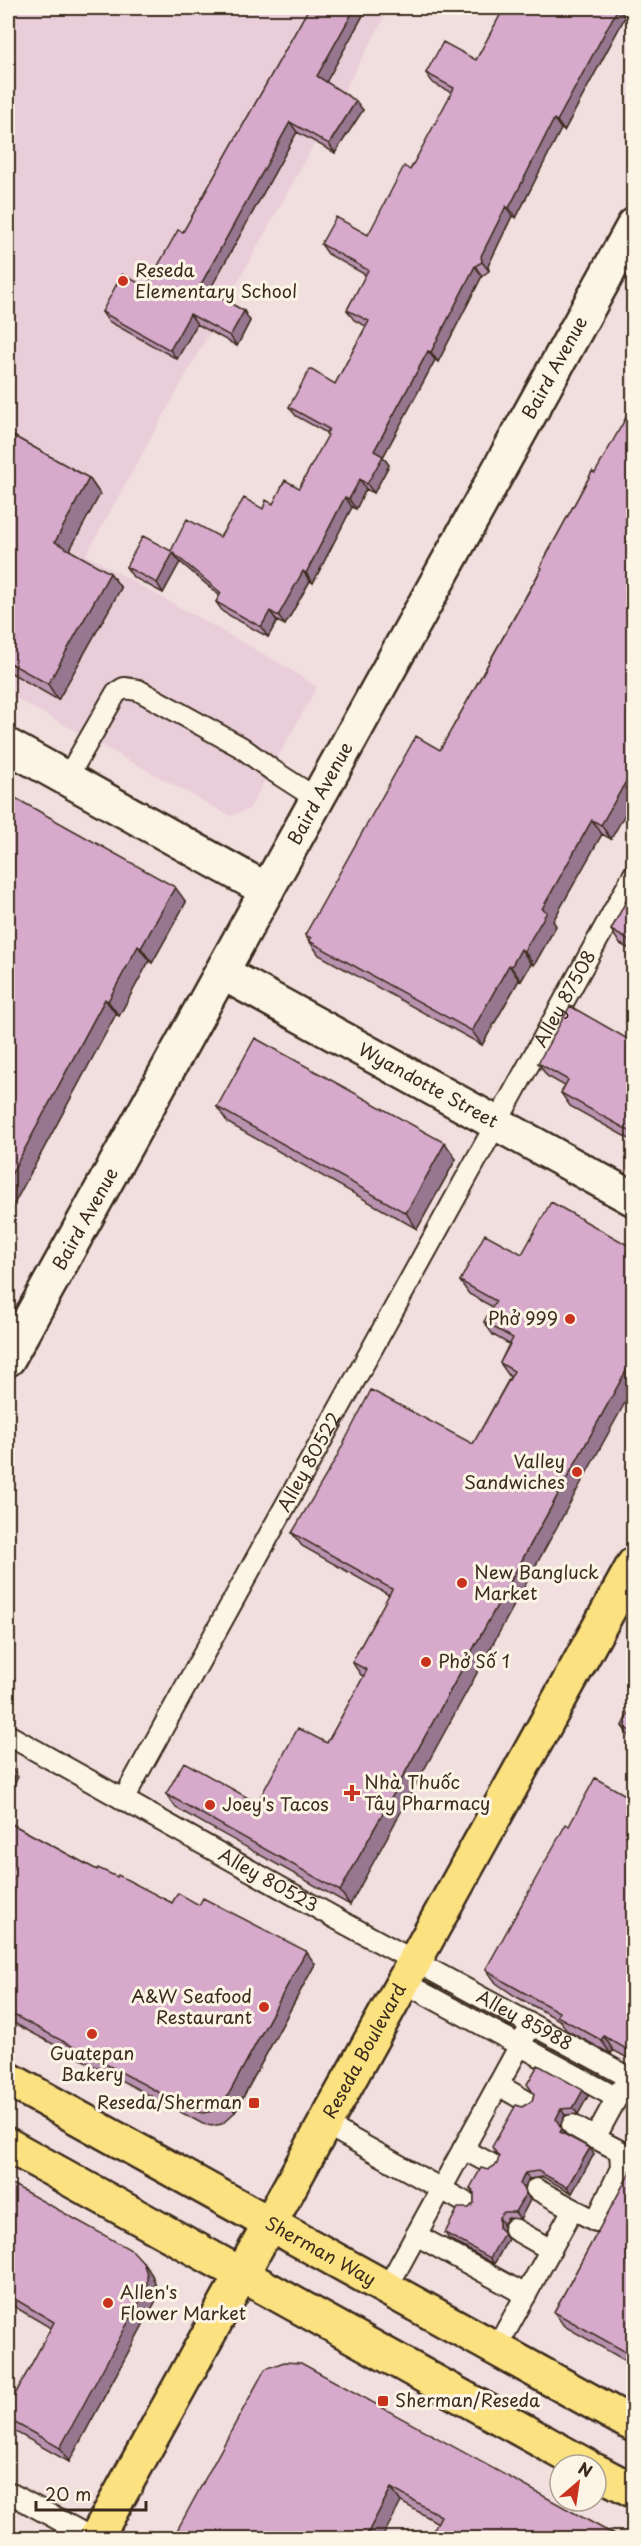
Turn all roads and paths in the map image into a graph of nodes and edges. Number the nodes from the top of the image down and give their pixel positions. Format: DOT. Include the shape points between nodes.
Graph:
graph roads {
  1 [pos="633,225"];
  2 [pos="8,746"];
  3 [pos="67,778"];
  4 [pos="317,799"];
  5 [pos="633,874"];
  6 [pos="267,890"];
  7 [pos="223,973"];
  8 [pos="496,1124"];
  9 [pos="633,1199"];
  10 [pos="8,1359"];
  11 [pos="633,1564"];
  12 [pos="8,1735"];
  13 [pos="123,1800"];
  14 [pos="409,1971"];
  15 [pos="531,2025"];
  16 [pos="520,2044"];
  17 [pos="631,2078"];
  18 [pos="8,2079"];
  19 [pos="498,2085"];
  20 [pos="617,2098"];
  21 [pos="526,2101"];
  22 [pos="325,2124"];
  23 [pos="572,2125"];
  24 [pos="595,2138"];
  25 [pos="8,2145"];
  26 [pos="463,2149"];
  27 [pos="491,2164"];
  28 [pos="441,2189"];
  29 [pos="536,2189"];
  30 [pos="468,2204"];
  31 [pos="573,2209"];
  32 [pos="270,2224"];
  33 [pos="514,2229"];
  34 [pos="416,2235"];
  35 [pos="551,2250"];
  36 [pos="241,2275"];
  37 [pos="387,2288"];
  38 [pos="526,2295"];
  39 [pos="496,2349"];
  40 [pos="633,2425"];
  41 [pos="563,2453"];
  42 [pos="608,2477"];
  43 [pos="633,2491"];
  44 [pos="8,2492"];
  45 [pos="94,2538"];
  1 -- 4 [label="street, Baird Avenue"];
  2 -- 3 [label="street"];
  3 -- 4 [label="lane" via="116,693 124,688 138,690 241,747"];
  3 -- 6 [label="street"];
  4 -- 6 [label="street, Baird Avenue"];
  5 -- 8 [label="lane, Alley 87508"];
  6 -- 7 [label="street, Baird Avenue"];
  7 -- 8 [label="street, Wyandotte Street"];
  7 -- 10 [label="street, Baird Avenue"];
  8 -- 9 [label="street, Wyandotte Street"];
  8 -- 13 [label="lane, Alley 80522"];
  11 -- 14 [label="main road, Reseda Boulevard"];
  12 -- 13 [label="lane, Alley 80523"];
  13 -- 14 [label="lane, Alley 80523"];
  14 -- 15 [label="lane, Alley 85988"];
  14 -- 16 [label="lane"];
  14 -- 22 [label="main road, Reseda Boulevard"];
  15 -- 16 [label="lane"];
  15 -- 17 [label="lane, Alley 85988"];
  16 -- 19 [label="lane"];
  16 -- 20 [label="lane"];
  17 -- 20 [label="lane"];
  18 -- 32 [label="main road, Sherman Way"];
  19 -- 21 [label="lane"];
  19 -- 26 [label="lane"];
  20 -- 24 [label="lane"];
  22 -- 28 [label="lane"];
  22 -- 32 [label="main road, Reseda Boulevard"];
  23 -- 24 [label="lane"];
  24 -- 31 [label="lane" via="620,2151 621,2168 596,2221"];
  25 -- 36 [label="main road"];
  26 -- 27 [label="lane"];
  26 -- 28 [label="lane"];
  28 -- 30 [label="lane"];
  28 -- 34 [label="lane"];
  29 -- 31 [label="lane"];
  31 -- 35 [label="lane"];
  32 -- 36 [label="main road, Reseda Boulevard"];
  32 -- 37 [label="main road, Sherman Way"];
  33 -- 35 [label="lane"];
  34 -- 37 [label="lane"];
  34 -- 38 [label="lane"];
  35 -- 38 [label="lane"];
  36 -- 41 [label="main road"];
  36 -- 45 [label="main road, Reseda Boulevard"];
  37 -- 39 [label="main road, Sherman Way"];
  38 -- 39 [label="lane"];
  39 -- 40 [label="main road, Sherman Way"];
  42 -- 43 [label="main road"];
  44 -- 45 [label="lane"];
}
